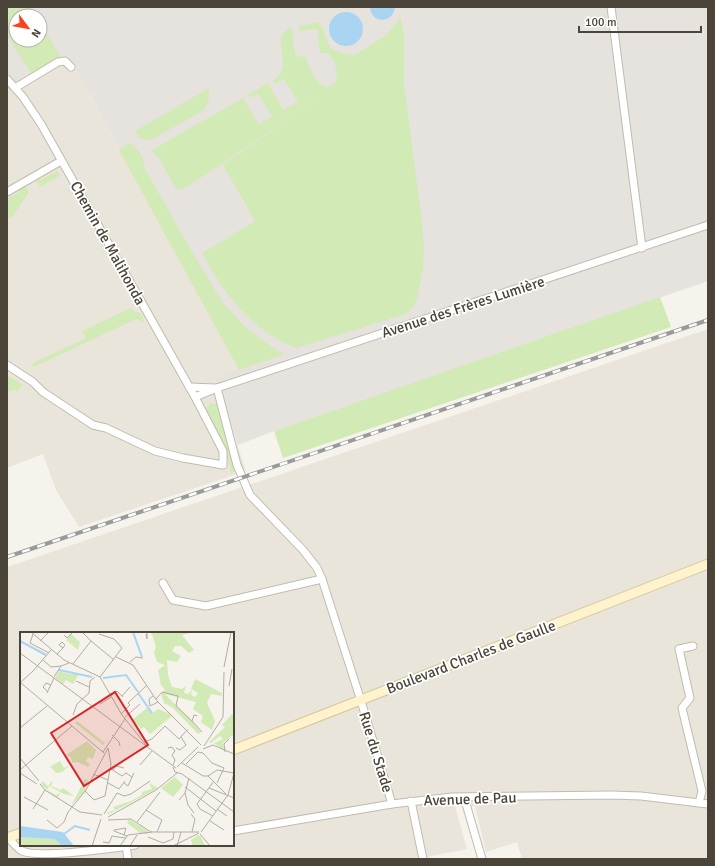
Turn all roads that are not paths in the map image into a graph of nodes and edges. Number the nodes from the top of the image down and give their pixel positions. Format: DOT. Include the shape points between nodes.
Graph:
graph roads {
  1 [pos="610,7"];
  2 [pos="71,67"];
  3 [pos="7,79"];
  4 [pos="15,88"];
  5 [pos="61,161"];
  6 [pos="7,192"];
  7 [pos="708,225"];
  8 [pos="642,248"];
  9 [pos="7,365"];
  10 [pos="189,387"];
  11 [pos="217,388"];
  12 [pos="195,397"];
  13 [pos="708,564"];
  14 [pos="322,579"];
  15 [pos="163,583"];
  16 [pos="693,646"];
  17 [pos="361,700"];
  18 [pos="234,750"];
  19 [pos="464,797"];
  20 [pos="411,801"];
  21 [pos="699,803"];
  22 [pos="392,804"];
  23 [pos="708,804"];
  24 [pos="234,831"];
  25 [pos="20,833"];
  26 [pos="8,838"];
  27 [pos="126,846"];
  28 [pos="60,856"];
  29 [pos="128,859"];
  30 [pos="423,859"];
  31 [pos="482,859"];
  1 -- 8 [label="street"];
  2 -- 4 [label="street" via="65,61 58,62"];
  3 -- 4 [label="street, Chemin de Malihonda"];
  4 -- 5 [label="street, Chemin de Malihonda" via="41,124"];
  5 -- 6 [label="street"];
  5 -- 10 [label="street, Chemin de Malihonda"];
  7 -- 8 [label="street, Avenue des Frères Lumière"];
  8 -- 11 [label="street, Avenue des Frères Lumière"];
  9 -- 12 [label="street, Chemin de Malihonda" via="93,425 106,428 155,451 223,464 223,451"];
  10 -- 11 [label="street"];
  10 -- 12 [label="street, Chemin de Malihonda"];
  11 -- 12 [label="street"];
  11 -- 14 [label="street" via="237,465 250,495 303,550"];
  13 -- 17 [label="main road, Boulevard Charles de Gaulle"];
  14 -- 15 [label="street" via="206,606 173,600"];
  14 -- 17 [label="street"];
  16 -- 21 [label="street" via="679,649 690,698 682,708 702,791"];
  17 -- 18 [label="main road, Boulevard Charles de Gaulle"];
  17 -- 22 [label="street, Rue du Stade"];
  19 -- 20 [label="street, Avenue de Pau"];
  19 -- 21 [label="street, Avenue de Pau" via="610,795"];
  19 -- 31 [label="street"];
  20 -- 22 [label="street, Avenue de Pau"];
  20 -- 30 [label="street"];
  21 -- 23 [label="street, Avenue de Pau"];
  22 -- 24 [label="street, Avenue de Pau"];
  25 -- 26 [label="main road"];
  26 -- 28 [label="street" via="22,851"];
  27 -- 28 [label="street"];
  27 -- 29 [label="street"];
}
